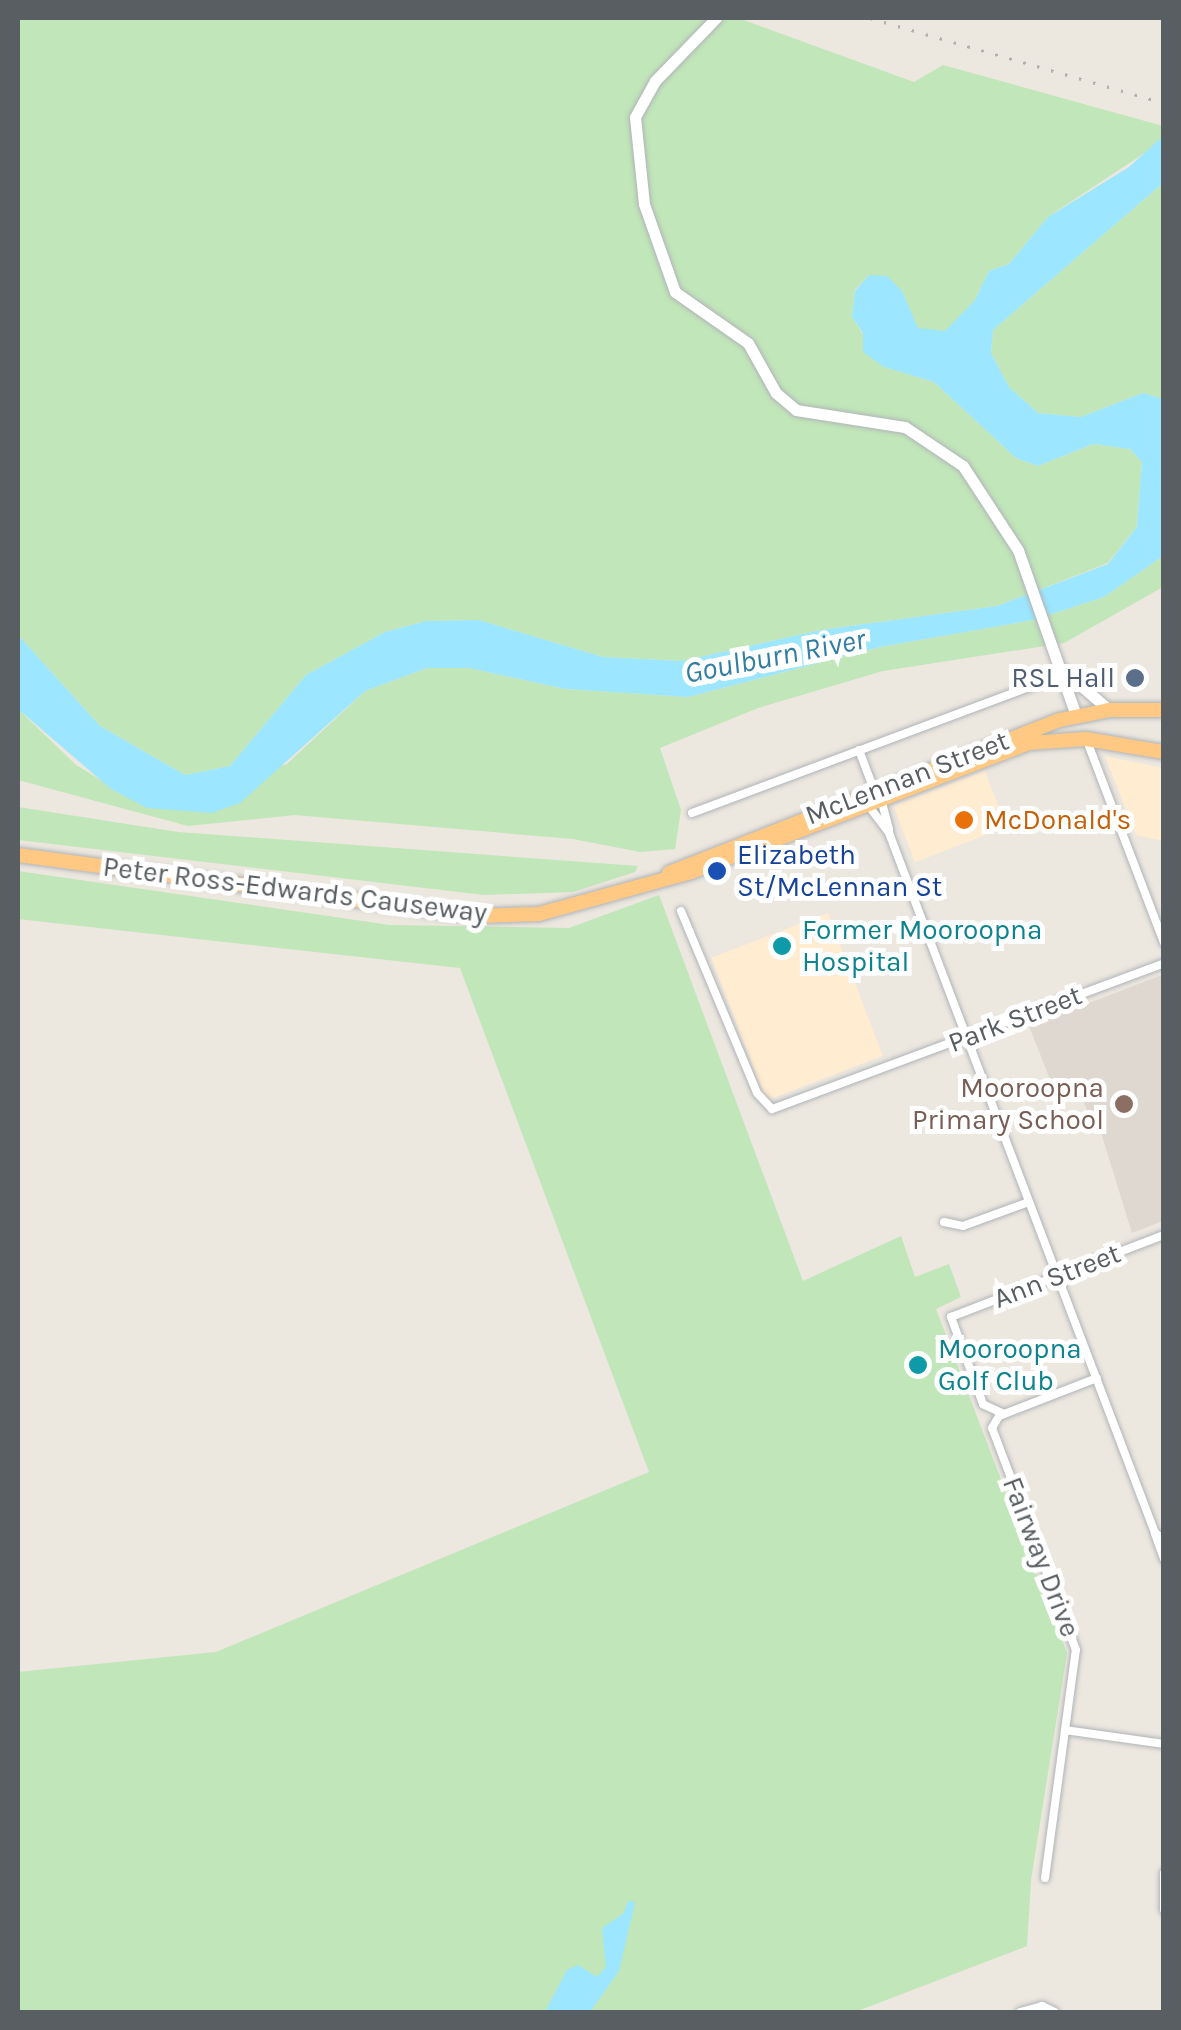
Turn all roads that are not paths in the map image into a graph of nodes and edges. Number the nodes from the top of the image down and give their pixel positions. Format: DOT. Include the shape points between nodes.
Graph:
graph roads {
  1 [pos="716,18"];
  2 [pos="1060,669"];
  3 [pos="1109,710"];
  4 [pos="1164,710"];
  5 [pos="1076,716"];
  6 [pos="1086,739"];
  7 [pos="859,750"];
  8 [pos="1164,752"];
  9 [pos="877,795"];
  10 [pos="864,806"];
  11 [pos="692,813"];
  12 [pos="890,833"];
  13 [pos="18,855"];
  14 [pos="658,879"];
  15 [pos="629,890"];
  16 [pos="682,911"];
  17 [pos="1164,943"];
  18 [pos="1164,963"];
  19 [pos="967,1037"];
  20 [pos="1029,1202"];
  21 [pos="944,1222"];
  22 [pos="1164,1235"];
  23 [pos="1059,1275"];
  24 [pos="1097,1378"];
  25 [pos="1000,1416"];
  26 [pos="1151,1520"];
  27 [pos="1164,1531"];
  28 [pos="1164,1539"];
  29 [pos="1164,1560"];
  30 [pos="1065,1730"];
  31 [pos="1164,1744"];
  32 [pos="1164,1873"];
  33 [pos="1045,1878"];
  34 [pos="1163,1906"];
  35 [pos="1020,2012"];
  36 [pos="1055,2012"];
  1 -- 2 [label="street" via="655,81 635,118 641,190 675,292 748,343 776,394 796,410 892,423 943,447 981,488 1018,550"];
  2 -- 3 [label="street"];
  2 -- 5 [label="street"];
  2 -- 7 [label="street"];
  3 -- 4 [label="highway, McLennan Street"];
  3 -- 5 [label="highway, McLennan Street"];
  5 -- 6 [label="highway"];
  5 -- 9 [label="highway, McLennan Street"];
  6 -- 8 [label="highway, McLennan Street"];
  6 -- 9 [label="highway, McLennan Street" via="1029,744"];
  6 -- 17 [label="street"];
  7 -- 9 [label="street"];
  7 -- 11 [label="street"];
  9 -- 10 [label="highway, McLennan Street"];
  9 -- 12 [label="street"];
  9 -- 14 [label="highway, McLennan Street"];
  10 -- 12 [label="street" via="876,808"];
  10 -- 14 [label="highway, McLennan Street"];
  12 -- 19 [label="street"];
  13 -- 15 [label="highway, Peter Ross-Edwards Causeway" via="442,912 513,916"];
  14 -- 15 [label="highway, McLennan Street"];
  16 -- 19 [label="street, Park Street" via="758,1096 778,1109"];
  18 -- 19 [label="street, Park Street"];
  19 -- 20 [label="street"];
  20 -- 21 [label="street" via="963,1226"];
  20 -- 23 [label="street"];
  22 -- 23 [label="street, Ann Street"];
  23 -- 24 [label="street"];
  23 -- 25 [label="street, Ann Street" via="951,1317 982,1402"];
  24 -- 25 [label="street"];
  24 -- 26 [label="street"];
  25 -- 30 [label="street, Fairway Drive" via="993,1432 1075,1646"];
  26 -- 27 [label="street"];
  26 -- 28 [label="street"];
  26 -- 29 [label="street"];
  30 -- 31 [label="street"];
  30 -- 33 [label="street, Fairway Drive"];
  32 -- 34 [label="street"];
  35 -- 36 [label="street" via="1042,2006"];
}
